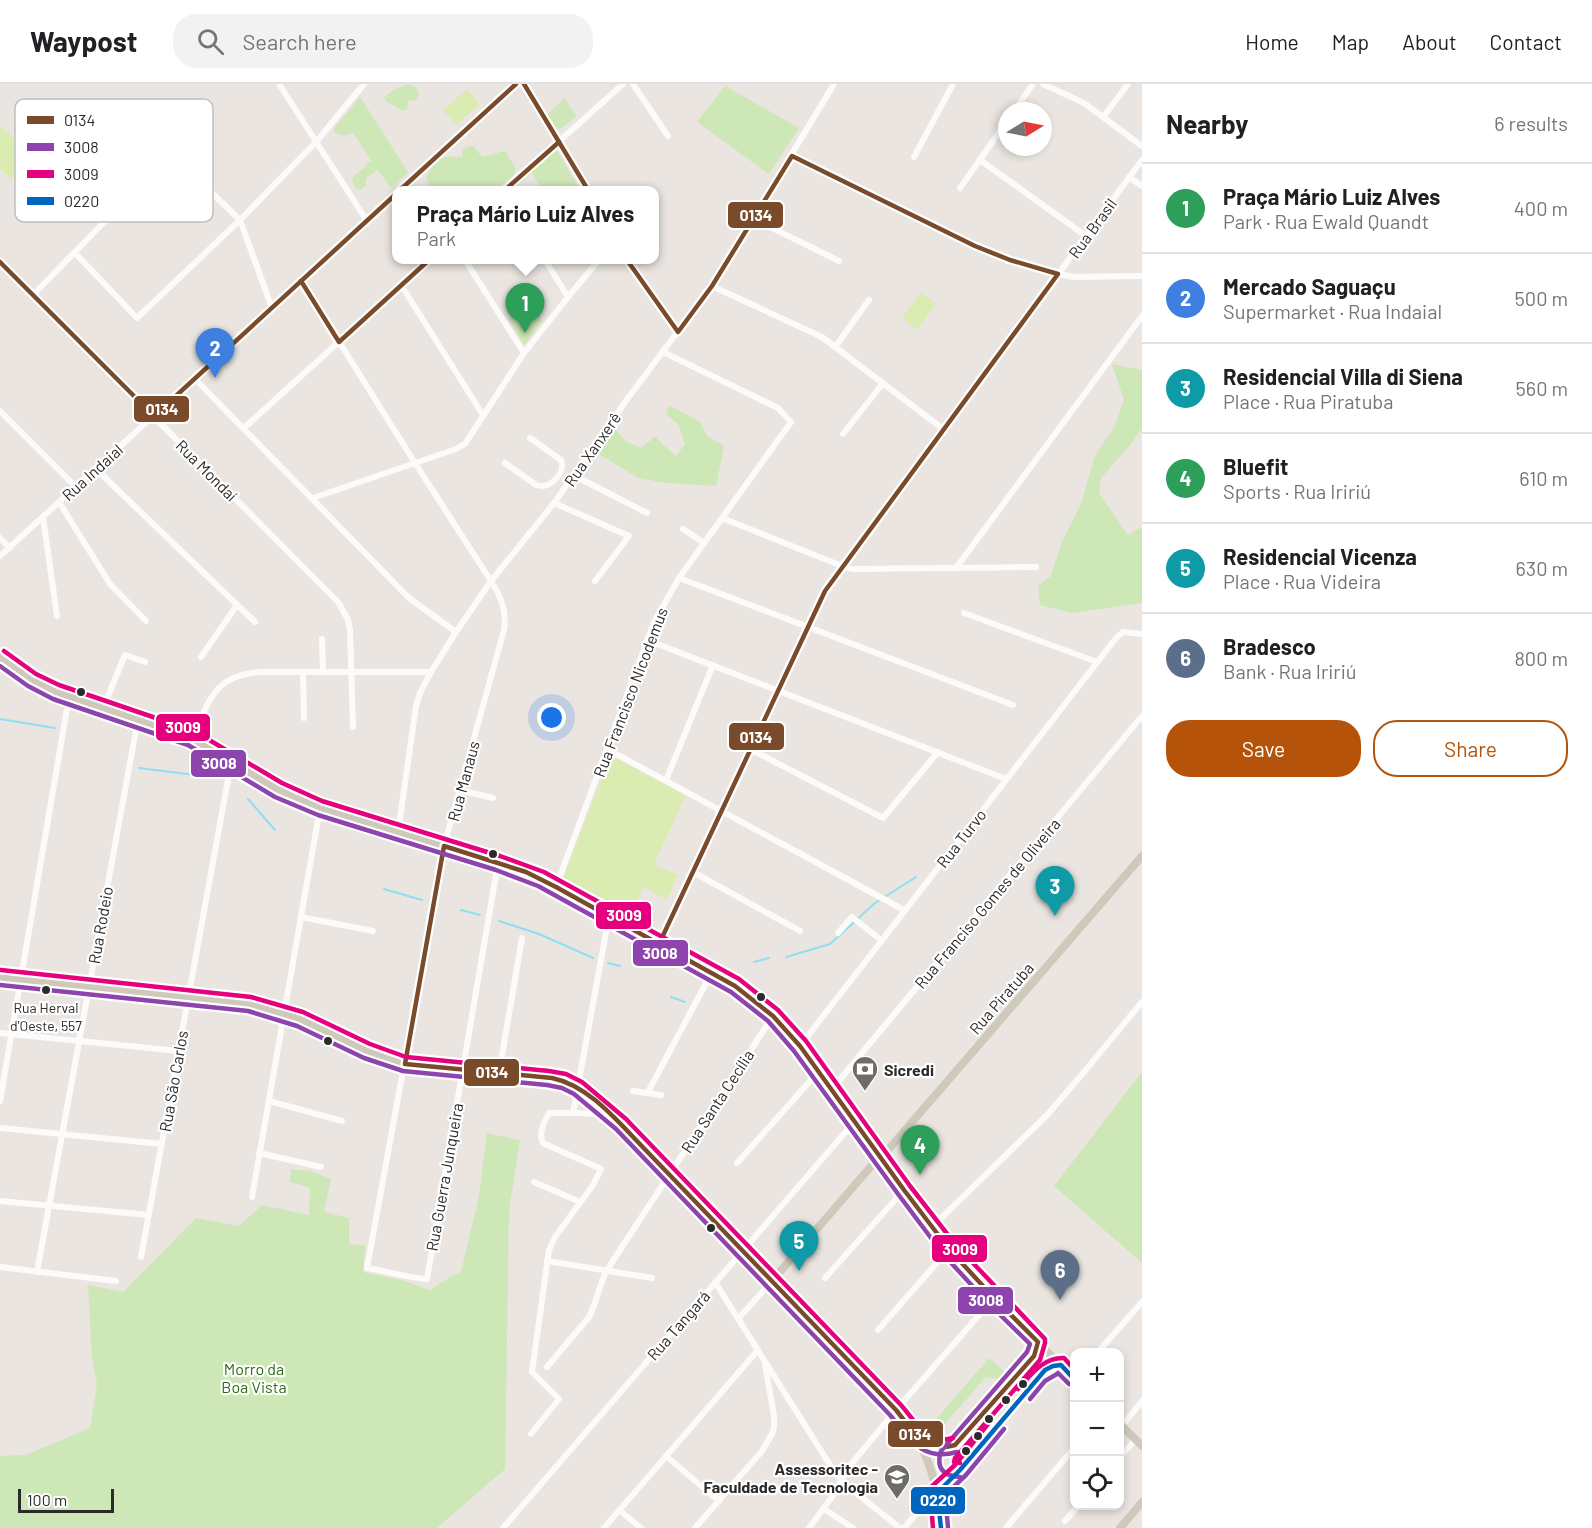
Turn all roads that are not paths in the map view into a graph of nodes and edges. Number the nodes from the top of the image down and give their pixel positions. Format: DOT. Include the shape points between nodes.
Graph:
graph roads {
  1 [pos="279,84"];
  2 [pos="364,84"];
  3 [pos="516,84"];
  4 [pos="524,84"];
  5 [pos="623,84"];
  6 [pos="633,84"];
  7 [pos="834,84"];
  8 [pos="953,84"];
  9 [pos="1033,84"];
  10 [pos="1043,84"];
  11 [pos="1128,84"];
  12 [pos="1020,102"];
  13 [pos="1104,116"];
  14 [pos="998,134"];
  15 [pos="668,136"];
  16 [pos="316,142"];
  17 [pos="559,142"];
  18 [pos="1142,146"];
  19 [pos="792,156"];
  20 [pos="914,158"];
  21 [pos="980,160"];
  22 [pos="1142,160"];
  23 [pos="1129,177"];
  24 [pos="404,186"];
  25 [pos="510,186"];
  26 [pos="586,186"];
  27 [pos="1142,186"];
  28 [pos="960,188"];
  29 [pos="213,194"];
  30 [pos="392,198"];
  31 [pos="754,219"];
  32 [pos="240,220"];
  33 [pos="367,220"];
  34 [pos="106,222"];
  35 [pos="1086,236"];
  36 [pos="75,253"];
  37 [pos="839,261"];
  38 [pos="0,262"];
  39 [pos="425,264"];
  40 [pos="468,264"];
  41 [pos="547,264"];
  42 [pos="596,264"];
  43 [pos="630,264"];
  44 [pos="1058,274"];
  45 [pos="1142,276"];
  46 [pos="301,281"];
  47 [pos="401,285"];
  48 [pos="712,286"];
  49 [pos="33,295"];
  50 [pos="568,297"];
  51 [pos="869,300"];
  52 [pos="272,308"];
  53 [pos="1142,316"];
  54 [pos="678,332"];
  55 [pos="339,342"];
  56 [pos="835,347"];
  57 [pos="663,352"];
  58 [pos="524,353"];
  59 [pos="194,378"];
  60 [pos="883,383"];
  61 [pos="0,411"];
  62 [pos="483,415"];
  63 [pos="154,416"];
  64 [pos="244,428"];
  65 [pos="943,429"];
  66 [pos="843,434"];
  67 [pos="530,438"];
  68 [pos="415,463"];
  69 [pos="505,463"];
  70 [pos="96,469"];
  71 [pos="573,475"];
  72 [pos="553,482"];
  73 [pos="76,487"];
  74 [pos="564,489"];
  75 [pos="312,498"];
  76 [pos="59,502"];
  77 [pos="554,503"];
  78 [pos="647,513"];
  79 [pos="43,517"];
  80 [pos="722,518"];
  81 [pos="683,529"];
  82 [pos="0,538"];
  83 [pos="704,543"];
  84 [pos="10,548"];
  85 [pos="0,556"];
  86 [pos="842,566"];
  87 [pos="1036,567"];
  88 [pos="956,568"];
  89 [pos="680,578"];
  90 [pos="491,581"];
  91 [pos="595,581"];
  92 [pos="237,604"];
  93 [pos="964,613"];
  94 [pos="57,615"];
  95 [pos="146,621"];
  96 [pos="255,622"];
  97 [pos="807,627"];
  98 [pos="456,632"];
  99 [pos="1142,634"];
  100 [pos="322,639"];
  101 [pos="647,640"];
  102 [pos="0,657"];
  103 [pos="201,657"];
  104 [pos="145,662"];
  105 [pos="1097,662"];
  106 [pos="712,665"];
  107 [pos="322,671"];
  108 [pos="352,671"];
  109 [pos="303,672"];
  110 [pos="431,672"];
  111 [pos="777,690"];
  112 [pos="69,697"];
  113 [pos="1013,705"];
  114 [pos="103,708"];
  115 [pos="1142,716"];
  116 [pos="304,718"];
  117 [pos="138,719"];
  118 [pos="353,727"];
  119 [pos="191,738"];
  120 [pos="750,748"];
  121 [pos="607,749"];
  122 [pos="938,752"];
  123 [pos="231,763"];
  124 [pos="1006,778"];
  125 [pos="666,780"];
  126 [pos="460,790"];
  127 [pos="493,798"];
  128 [pos="320,808"];
  129 [pos="721,810"];
  130 [pos="398,832"];
  131 [pos="444,846"];
  132 [pos="1142,856"];
  133 [pos="498,863"];
  134 [pos="693,872"];
  135 [pos="556,887"];
  136 [pos="904,910"];
  137 [pos="609,916"];
  138 [pos="301,917"];
  139 [pos="373,931"];
  140 [pos="800,931"];
  141 [pos="838,933"];
  142 [pos="522,938"];
  143 [pos="881,940"];
  144 [pos="659,944"];
  145 [pos="712,972"];
  146 [pos="0,977"];
  147 [pos="21,980"];
  148 [pos="89,987"];
  149 [pos="189,997"];
  150 [pos="1142,1002"];
  151 [pos="284,1013"];
  152 [pos="773,1016"];
  153 [pos="0,1033"];
  154 [pos="12,1034"];
  155 [pos="79,1041"];
  156 [pos="800,1046"];
  157 [pos="179,1051"];
  158 [pos="405,1064"];
  159 [pos="463,1069"];
  160 [pos="819,1071"];
  161 [pos="499,1073"];
  162 [pos="578,1088"];
  163 [pos="832,1089"];
  164 [pos="633,1091"];
  165 [pos="648,1092"];
  166 [pos="661,1095"];
  167 [pos="0,1101"];
  168 [pos="269,1101"];
  169 [pos="573,1113"];
  170 [pos="610,1114"];
  171 [pos="342,1121"];
  172 [pos="855,1121"];
  173 [pos="0,1128"];
  174 [pos="62,1134"];
  175 [pos="162,1144"];
  176 [pos="259,1153"];
  177 [pos="881,1158"];
  178 [pos="737,1162"];
  179 [pos="321,1167"];
  180 [pos="669,1176"];
  181 [pos="534,1182"];
  182 [pos="904,1190"];
  183 [pos="252,1197"];
  184 [pos="0,1201"];
  185 [pos="580,1202"];
  186 [pos="49,1205"];
  187 [pos="149,1215"];
  188 [pos="932,1228"];
  189 [pos="949,1250"];
  190 [pos="742,1251"];
  191 [pos="141,1257"];
  192 [pos="547,1261"];
  193 [pos="0,1267"];
  194 [pos="607,1270"];
  195 [pos="37,1272"];
  196 [pos="652,1278"];
  197 [pos="825,1278"];
  198 [pos="427,1279"];
  199 [pos="116,1281"];
  200 [pos="772,1281"];
  201 [pos="715,1282"];
  202 [pos="994,1298"];
  203 [pos="1142,1302"];
  204 [pos="738,1319"];
  205 [pos="878,1330"];
  206 [pos="1102,1348"];
  207 [pos="758,1350"];
  208 [pos="764,1360"];
  209 [pos="548,1367"];
  210 [pos="1070,1375"];
  211 [pos="1142,1401"];
  212 [pos="896,1410"];
  213 [pos="1124,1422"];
  214 [pos="1124,1428"];
  215 [pos="531,1434"];
  216 [pos="1139,1443"];
  217 [pos="1070,1453"];
  218 [pos="1124,1453"];
  219 [pos="666,1456"];
  220 [pos="841,1480"];
  221 [pos="937,1491"];
  222 [pos="719,1501"];
  223 [pos="1142,1502"];
  224 [pos="824,1509"];
  225 [pos="620,1510"];
  226 [pos="1075,1510"];
  227 [pos="1065,1521"];
  228 [pos="503,1528"];
  229 [pos="604,1528"];
  230 [pos="641,1528"];
  231 [pos="695,1528"];
  232 [pos="809,1528"];
  233 [pos="853,1528"];
  234 [pos="902,1528"];
  235 [pos="940,1528"];
  236 [pos="1006,1528"];
  237 [pos="1121,1528"];
  1 -- 16 [label="street"];
  2 -- 16 [label="street"];
  3 -- 24 [label="street"];
  4 -- 17 [label="street"];
  5 -- 17 [label="street"];
  6 -- 15 [label="street"];
  7 -- 19 [label="street, Rua Xanxerê"];
  8 -- 20 [label="street"];
  9 -- 12 [label="street"];
  10 -- 13 [label="street"];
  11 -- 13 [label="street"];
  13 -- 18 [label="street"];
  14 -- 21 [label="street"];
  16 -- 32 [label="street"];
  16 -- 33 [label="street"];
  17 -- 25 [label="street"];
  17 -- 26 [label="street"];
  19 -- 31 [label="street, Rua Xanxerê"];
  19 -- 44 [label="street" via="975,246"];
  21 -- 28 [label="street"];
  21 -- 35 [label="street"];
  22 -- 23 [label="street, Rua Brasil"];
  23 -- 27 [label="street"];
  23 -- 35 [label="street, Rua Brasil"];
  29 -- 32 [label="street"];
  30 -- 33 [label="street, Rua Indaial"];
  31 -- 37 [label="street"];
  31 -- 48 [label="street, Rua Xanxerê"];
  32 -- 36 [label="street" via="138,318"];
  32 -- 52 [label="street"];
  33 -- 46 [label="street, Rua Indaial"];
  34 -- 36 [label="street"];
  35 -- 44 [label="street, Rua Brasil"];
  36 -- 49 [label="street"];
  38 -- 49 [label="street, Rua Mondaí"];
  39 -- 47 [label="street"];
  40 -- 58 [label="street"];
  41 -- 50 [label="street"];
  42 -- 50 [label="street"];
  43 -- 54 [label="street"];
  44 -- 45 [label="street"];
  44 -- 65 [label="street, Rua Brasil"];
  46 -- 52 [label="street, Rua Indaial"];
  46 -- 55 [label="street, Rua Manaus"];
  47 -- 55 [label="street"];
  47 -- 62 [label="street"];
  48 -- 54 [label="street, Rua Xanxerê"];
  48 -- 56 [label="street" via="812,332"];
  49 -- 63 [label="street, Rua Mondaí"];
  50 -- 58 [label="street"];
  51 -- 56 [label="street"];
  52 -- 59 [label="street, Rua Indaial"];
  53 -- 88 [label="street"];
  54 -- 57 [label="street, Rua Xanxerê"];
  55 -- 64 [label="street"];
  55 -- 68 [label="street, Rua Manaus"];
  56 -- 60 [label="street"];
  57 -- 71 [label="street, Rua Xanxerê"];
  57 -- 80 [label="street, Rua Francisco Nicodemus" via="778,408 791,422"];
  58 -- 62 [label="street"];
  59 -- 63 [label="street, Rua Indaial"];
  59 -- 64 [label="street"];
  60 -- 65 [label="street"];
  60 -- 66 [label="street"];
  61 -- 73 [label="street"];
  62 -- 68 [label="street" via="461,447"];
  63 -- 70 [label="street, Rua Indaial"];
  63 -- 108 [label="street, Rua Mondaí" via="339,603 350,630"];
  64 -- 75 [label="street"];
  65 -- 86 [label="street, Rua Brasil"];
  67 -- 72 [label="street" via="561,460 563,469"];
  68 -- 75 [label="street"];
  68 -- 90 [label="street, Rua Manaus"];
  69 -- 72 [label="street" via="541,487"];
  70 -- 73 [label="street, Rua Indaial"];
  70 -- 92 [label="street"];
  71 -- 74 [label="street, Rua Xanxerê"];
  71 -- 78 [label="street"];
  72 -- 74 [label="street"];
  73 -- 76 [label="street, Rua Indaial"];
  74 -- 77 [label="street, Rua Xanxerê"];
  75 -- 98 [label="street" via="409,598"];
  76 -- 79 [label="street, Rua Indaial"];
  76 -- 95 [label="street" via="110,584"];
  77 -- 90 [label="street, Rua Xanxerê"];
  77 -- 91 [label="street" via="629,536"];
  79 -- 84 [label="street, Rua Indaial"];
  79 -- 94 [label="street"];
  80 -- 83 [label="street, Rua Francisco Nicodemus"];
  80 -- 86 [label="street"];
  81 -- 83 [label="street"];
  82 -- 84 [label="street"];
  83 -- 89 [label="street, Rua Francisco Nicodemus"];
  84 -- 85 [label="street, Rua Indaial"];
  86 -- 88 [label="street"];
  86 -- 97 [label="street, Rua Brasil"];
  87 -- 88 [label="street"];
  89 -- 97 [label="street"];
  89 -- 101 [label="street, Rua Francisco Nicodemus"];
  90 -- 98 [label="street, Rua Xanxerê"];
  90 -- 126 [label="street, Rua Manaus" via="504,607 504,630"];
  92 -- 96 [label="street"];
  92 -- 103 [label="street"];
  93 -- 105 [label="street"];
  97 -- 111 [label="street, Rua Brasil"];
  97 -- 113 [label="street"];
  98 -- 110 [label="street, Rua Xanxerê"];
  99 -- 105 [label="street, Rua Turvo" via="1124,632"];
  100 -- 107 [label="street"];
  101 -- 106 [label="street"];
  101 -- 121 [label="street, Rua Francisco Nicodemus"];
  102 -- 112 [label="main road" via="32,680"];
  104 -- 114 [label="street" via="126,655"];
  105 -- 124 [label="street, Rua Turvo"];
  106 -- 111 [label="street"];
  106 -- 125 [label="street"];
  107 -- 108 [label="street"];
  107 -- 109 [label="street"];
  108 -- 110 [label="street"];
  108 -- 118 [label="street, Rua Mondaí"];
  109 -- 116 [label="street"];
  109 -- 119 [label="street" via="252,672 222,683"];
  110 -- 130 [label="street, Rua Xanxerê" via="416,706"];
  111 -- 120 [label="street, Rua Brasil"];
  111 -- 122 [label="street"];
  112 -- 114 [label="main road"];
  112 -- 147 [label="street"];
  114 -- 117 [label="main road"];
  115 -- 163 [label="street, Rua Franciso Gomes de Oliveira"];
  117 -- 119 [label="main road"];
  117 -- 148 [label="street, Rua Rodeio"];
  119 -- 123 [label="main road"];
  120 -- 122 [label="street" via="883,818"];
  120 -- 129 [label="street, Rua Brasil"];
  121 -- 125 [label="street"];
  121 -- 135 [label="street, Rua Francisco Nicodemus"];
  122 -- 124 [label="street"];
  123 -- 128 [label="main road"];
  123 -- 149 [label="street, Rua São Carlos"];
  124 -- 136 [label="street, Rua Turvo"];
  125 -- 129 [label="street"];
  126 -- 127 [label="street"];
  126 -- 131 [label="street, Rua Manaus"];
  128 -- 130 [label="main road"];
  128 -- 138 [label="street"];
  129 -- 134 [label="street, Rua Brasil"];
  129 -- 136 [label="street"];
  130 -- 131 [label="main road"];
  131 -- 133 [label="main road"];
  131 -- 158 [label="street, Rua Manaus"];
  132 -- 177 [label="main road, Rua Piratuba"];
  133 -- 135 [label="main road"];
  133 -- 159 [label="street, Rua Guerra Junqueira"];
  134 -- 140 [label="street"];
  134 -- 144 [label="street, Rua Brasil"];
  135 -- 137 [label="main road"];
  136 -- 143 [label="street, Rua Turvo"];
  137 -- 144 [label="main road"];
  137 -- 162 [label="street"];
  138 -- 139 [label="street"];
  138 -- 151 [label="street"];
  141 -- 143 [label="street" via="852,917"];
  142 -- 161 [label="street"];
  143 -- 156 [label="street, Rua Turvo"];
  144 -- 145 [label="main road"];
  145 -- 152 [label="main road"];
  145 -- 165 [label="street"];
  146 -- 147 [label="main road"];
  147 -- 148 [label="main road"];
  147 -- 154 [label="street"];
  148 -- 149 [label="main road"];
  148 -- 155 [label="street, Rua Rodeio"];
  149 -- 151 [label="main road" via="249,1004"];
  149 -- 157 [label="street, Rua São Carlos"];
  150 -- 188 [label="street" via="1047,1115"];
  151 -- 158 [label="main road" via="373,1054"];
  151 -- 168 [label="street"];
  152 -- 156 [label="main road"];
  152 -- 180 [label="street, Rua Santa Cecília"];
  153 -- 154 [label="street"];
  154 -- 155 [label="street"];
  154 -- 167 [label="street"];
  155 -- 157 [label="street"];
  155 -- 174 [label="street, Rua Rodeio"];
  156 -- 160 [label="main road"];
  157 -- 175 [label="street, Rua São Carlos"];
  158 -- 159 [label="main road"];
  158 -- 198 [label="street, Rua Manaus" via="368,1268"];
  159 -- 161 [label="main road"];
  159 -- 198 [label="street, Rua Guerra Junqueira"];
  160 -- 163 [label="main road"];
  160 -- 178 [label="street"];
  161 -- 162 [label="main road" via="556,1079"];
  162 -- 169 [label="street"];
  162 -- 170 [label="main road"];
  163 -- 172 [label="main road"];
  164 -- 165 [label="street"];
  165 -- 166 [label="street"];
  168 -- 171 [label="street"];
  168 -- 176 [label="street"];
  169 -- 170 [label="street"];
  169 -- 185 [label="street" via="549,1113 541,1140 601,1169"];
  170 -- 180 [label="main road"];
  172 -- 177 [label="main road"];
  172 -- 190 [label="street, Rua Tangará"];
  173 -- 174 [label="street"];
  174 -- 175 [label="street"];
  174 -- 186 [label="street, Rua Rodeio"];
  175 -- 187 [label="street, Rua São Carlos"];
  176 -- 179 [label="street"];
  176 -- 183 [label="street"];
  177 -- 182 [label="main road"];
  177 -- 200 [label="main road, Rua Piratuba"];
  180 -- 190 [label="main road"];
  180 -- 194 [label="street, Rua Santa Cecília"];
  181 -- 185 [label="street"];
  182 -- 188 [label="main road"];
  182 -- 197 [label="street"];
  184 -- 186 [label="street"];
  185 -- 192 [label="street" via="551,1244"];
  186 -- 187 [label="street"];
  186 -- 195 [label="street, Rua Rodeio"];
  187 -- 191 [label="street, Rua São Carlos"];
  188 -- 189 [label="main road"];
  189 -- 202 [label="main road"];
  189 -- 205 [label="street"];
  190 -- 200 [label="main road"];
  190 -- 201 [label="street, Rua Tangará"];
  192 -- 194 [label="street"];
  192 -- 215 [label="street" via="532,1372 559,1399"];
  193 -- 195 [label="street"];
  194 -- 196 [label="street"];
  194 -- 209 [label="street, Rua Santa Cecília" via="589,1317"];
  195 -- 199 [label="street"];
  200 -- 204 [label="street"];
  200 -- 212 [label="main road"];
  201 -- 204 [label="street"];
  201 -- 228 [label="street, Rua Tangará"];
  202 -- 210 [label="main road"];
  202 -- 212 [label="street"];
  203 -- 206 [label="street"];
  204 -- 207 [label="street"];
  207 -- 208 [label="street"];
  207 -- 219 [label="street"];
  208 -- 220 [label="street"];
  208 -- 222 [label="street" via="774,1428 762,1451"];
  211 -- 213 [label="street"];
  212 -- 220 [label="street"];
  212 -- 221 [label="main road" via="924,1450"];
  214 -- 216 [label="main road"];
  216 -- 218 [label="street"];
  217 -- 236 [label="street"];
  219 -- 222 [label="street"];
  219 -- 225 [label="street"];
  220 -- 224 [label="street"];
  220 -- 234 [label="street"];
  221 -- 234 [label="street"];
  221 -- 235 [label="main road"];
  222 -- 231 [label="street"];
  223 -- 237 [label="main road"];
  224 -- 232 [label="street"];
  224 -- 233 [label="street"];
  225 -- 229 [label="street"];
  225 -- 230 [label="street"];
  226 -- 227 [label="street"];
}
